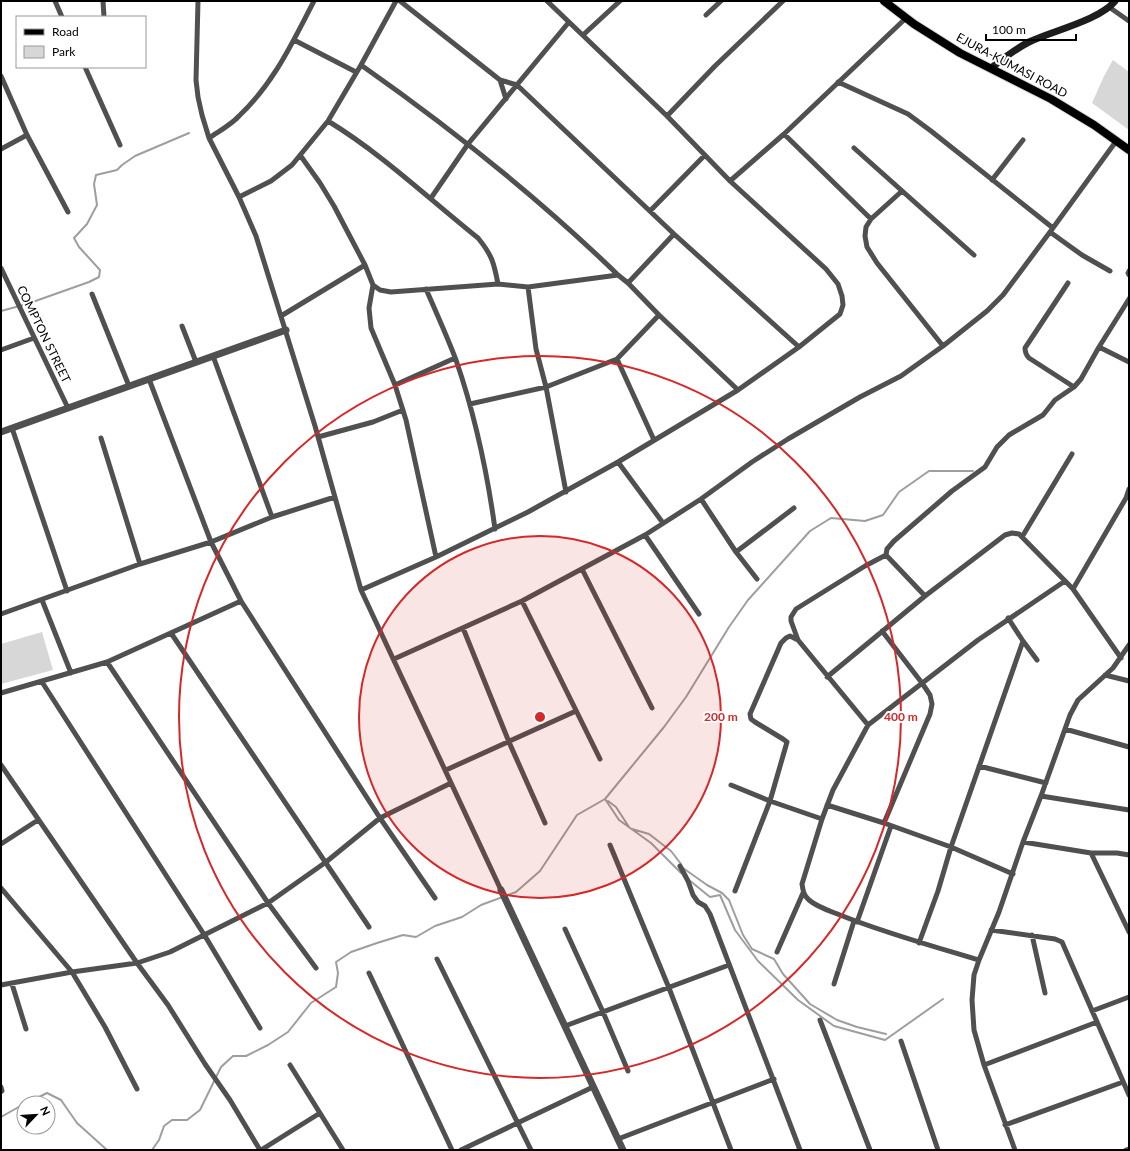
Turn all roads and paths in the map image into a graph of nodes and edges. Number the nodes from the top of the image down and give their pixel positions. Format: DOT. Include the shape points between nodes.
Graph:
graph roads {
  1 [pos="55,1"];
  2 [pos="103,1"];
  3 [pos="198,1"];
  4 [pos="314,1"];
  5 [pos="396,1"];
  6 [pos="400,1"];
  7 [pos="547,1"];
  8 [pos="620,1"];
  9 [pos="721,1"];
  10 [pos="783,1"];
  11 [pos="884,1"];
  12 [pos="1115,1"];
  13 [pos="1109,7"];
  14 [pos="706,15"];
  15 [pos="62,16"];
  16 [pos="104,16"];
  17 [pos="905,19"];
  18 [pos="1129,21"];
  19 [pos="569,22"];
  20 [pos="583,35"];
  21 [pos="294,40"];
  22 [pos="361,65"];
  23 [pos="85,68"];
  24 [pos="991,68"];
  25 [pos="356,72"];
  26 [pos="1,76"];
  27 [pos="500,80"];
  28 [pos="838,82"];
  29 [pos="518,85"];
  30 [pos="506,99"];
  31 [pos="667,116"];
  32 [pos="328,121"];
  33 [pos="784,134"];
  34 [pos="27,135"];
  35 [pos="209,138"];
  36 [pos="1023,140"];
  37 [pos="1117,140"];
  38 [pos="468,144"];
  39 [pos="120,145"];
  40 [pos="854,148"];
  41 [pos="1,149"];
  42 [pos="1129,150"];
  43 [pos="705,155"];
  44 [pos="300,156"];
  45 [pos="992,180"];
  46 [pos="730,181"];
  47 [pos="902,191"];
  48 [pos="239,197"];
  49 [pos="431,198"];
  50 [pos="650,211"];
  51 [pos="68,212"];
  52 [pos="871,219"];
  53 [pos="1052,230"];
  54 [pos="674,234"];
  55 [pos="974,255"];
  56 [pos="365,265"];
  57 [pos="1,268"];
  58 [pos="1129,271"];
  59 [pos="1110,272"];
  60 [pos="1129,275"];
  61 [pos="618,276"];
  62 [pos="628,283"];
  63 [pos="1068,283"];
  64 [pos="373,284"];
  65 [pos="498,284"];
  66 [pos="528,287"];
  67 [pos="426,289"];
  68 [pos="92,294"];
  69 [pos="1129,299"];
  70 [pos="659,315"];
  71 [pos="281,316"];
  72 [pos="182,326"];
  73 [pos="286,330"];
  74 [pos="34,338"];
  75 [pos="943,346"];
  76 [pos="799,347"];
  77 [pos="1099,348"];
  78 [pos="1,350"];
  79 [pos="213,356"];
  80 [pos="455,358"];
  81 [pos="618,359"];
  82 [pos="196,362"];
  83 [pos="1129,362"];
  84 [pos="149,379"];
  85 [pos="395,385"];
  86 [pos="129,386"];
  87 [pos="546,387"];
  88 [pos="1074,387"];
  89 [pos="738,390"];
  90 [pos="470,404"];
  91 [pos="68,408"];
  92 [pos="403,410"];
  93 [pos="12,428"];
  94 [pos="1,432"];
  95 [pos="318,437"];
  96 [pos="100,438"];
  97 [pos="654,440"];
  98 [pos="1072,454"];
  99 [pos="618,462"];
  100 [pos="1129,489"];
  101 [pos="566,492"];
  102 [pos="334,497"];
  103 [pos="701,499"];
  104 [pos="794,508"];
  105 [pos="272,517"];
  106 [pos="663,523"];
  107 [pos="495,529"];
  108 [pos="645,534"];
  109 [pos="1022,537"];
  110 [pos="211,542"];
  111 [pos="736,552"];
  112 [pos="886,555"];
  113 [pos="436,557"];
  114 [pos="140,564"];
  115 [pos="582,569"];
  116 [pos="757,579"];
  117 [pos="1065,581"];
  118 [pos="1074,589"];
  119 [pos="361,590"];
  120 [pos="67,591"];
  121 [pos="925,596"];
  122 [pos="42,600"];
  123 [pos="241,601"];
  124 [pos="522,601"];
  125 [pos="1,614"];
  126 [pos="699,614"];
  127 [pos="1008,618"];
  128 [pos="463,628"];
  129 [pos="882,631"];
  130 [pos="170,633"];
  131 [pos="798,640"];
  132 [pos="1023,641"];
  133 [pos="1129,645"];
  134 [pos="1121,658"];
  135 [pos="394,659"];
  136 [pos="1037,660"];
  137 [pos="107,662"];
  138 [pos="71,673"];
  139 [pos="1105,675"];
  140 [pos="828,677"];
  141 [pos="1129,681"];
  142 [pos="42,682"];
  143 [pos="922,683"];
  144 [pos="1,692"];
  145 [pos="652,708"];
  146 [pos="576,711"];
  147 [pos="868,725"];
  148 [pos="1065,729"];
  149 [pos="509,742"];
  150 [pos="1129,747"];
  151 [pos="600,759"];
  152 [pos="1,765"];
  153 [pos="979,766"];
  154 [pos="446,770"];
  155 [pos="451,783"];
  156 [pos="1046,784"];
  157 [pos="731,785"];
  158 [pos="1041,796"];
  159 [pos="770,801"];
  160 [pos="828,805"];
  161 [pos="1129,810"];
  162 [pos="380,818"];
  163 [pos="822,819"];
  164 [pos="38,820"];
  165 [pos="545,823"];
  166 [pos="884,823"];
  167 [pos="891,826"];
  168 [pos="1023,842"];
  169 [pos="1,844"];
  170 [pos="610,845"];
  171 [pos="950,847"];
  172 [pos="1091,853"];
  173 [pos="1129,855"];
  174 [pos="326,862"];
  175 [pos="680,866"];
  176 [pos="1013,874"];
  177 [pos="1,888"];
  178 [pos="501,890"];
  179 [pos="735,891"];
  180 [pos="803,893"];
  181 [pos="434,898"];
  182 [pos="268,903"];
  183 [pos="855,921"];
  184 [pos="370,927"];
  185 [pos="565,929"];
  186 [pos="991,930"];
  187 [pos="1129,932"];
  188 [pos="1032,935"];
  189 [pos="205,936"];
  190 [pos="919,943"];
  191 [pos="777,952"];
  192 [pos="437,959"];
  193 [pos="979,960"];
  194 [pos="137,963"];
  195 [pos="729,965"];
  196 [pos="316,968"];
  197 [pos="72,972"];
  198 [pos="369,973"];
  199 [pos="12,984"];
  200 [pos="834,984"];
  201 [pos="1,985"];
  202 [pos="669,988"];
  203 [pos="1044,992"];
  204 [pos="1129,997"];
  205 [pos="1092,1011"];
  206 [pos="603,1012"];
  207 [pos="820,1020"];
  208 [pos="1097,1022"];
  209 [pos="565,1026"];
  210 [pos="26,1028"];
  211 [pos="260,1028"];
  212 [pos="901,1041"];
  213 [pos="290,1065"];
  214 [pos="984,1065"];
  215 [pos="628,1071"];
  216 [pos="774,1079"];
  217 [pos="1123,1082"];
  218 [pos="593,1087"];
  219 [pos="136,1089"];
  220 [pos="1129,1095"];
  221 [pos="713,1102"];
  222 [pos="320,1114"];
  223 [pos="517,1123"];
  224 [pos="1005,1125"];
  225 [pos="618,1139"];
  226 [pos="1129,1149"];
  227 [pos="260,1150"];
  228 [pos="343,1150"];
  229 [pos="452,1150"];
  230 [pos="461,1150"];
  231 [pos="530,1150"];
  232 [pos="623,1150"];
  233 [pos="731,1150"];
  234 [pos="800,1150"];
  235 [pos="870,1150"];
  236 [pos="937,1150"];
  237 [pos="1015,1150"];
  238 [pos="1126,1150"];
  1 -- 15 [label="street"];
  2 -- 16 [label="street"];
  3 -- 35 [label="street" via="196,80"];
  4 -- 21 [label="street"];
  5 -- 22 [label="street"];
  6 -- 27 [label="street"];
  7 -- 19 [label="street"];
  8 -- 20 [label="street"];
  9 -- 14 [label="street"];
  10 -- 31 [label="street"];
  11 -- 17 [label="main road, EJURA-KUMASI ROAD"];
  12 -- 13 [label="main road"];
  13 -- 18 [label="street"];
  13 -- 24 [label="main road" via="1013,50"];
  17 -- 24 [label="main road, EJURA-KUMASI ROAD" via="960,53"];
  17 -- 28 [label="street"];
  19 -- 20 [label="street"];
  19 -- 29 [label="street"];
  20 -- 31 [label="street"];
  21 -- 25 [label="street"];
  21 -- 35 [label="street" via="270,82 258,96 238,117"];
  22 -- 25 [label="street"];
  22 -- 38 [label="street"];
  23 -- 39 [label="street"];
  24 -- 37 [label="main road, EJURA-KUMASI ROAD" via="1051,99"];
  25 -- 32 [label="street"];
  26 -- 34 [label="street"];
  27 -- 29 [label="street"];
  27 -- 30 [label="street"];
  28 -- 33 [label="street"];
  28 -- 45 [label="street" via="908,114"];
  29 -- 30 [label="street"];
  29 -- 50 [label="street"];
  30 -- 38 [label="street"];
  31 -- 43 [label="street"];
  32 -- 44 [label="street"];
  32 -- 49 [label="street" via="354,137"];
  33 -- 46 [label="street"];
  33 -- 52 [label="street"];
  34 -- 41 [label="street"];
  34 -- 51 [label="street"];
  35 -- 48 [label="street"];
  36 -- 45 [label="street"];
  37 -- 42 [label="main road, EJURA-KUMASI ROAD"];
  37 -- 53 [label="street"];
  38 -- 49 [label="street"];
  38 -- 61 [label="street" via="594,252"];
  40 -- 47 [label="street"];
  43 -- 46 [label="street"];
  43 -- 50 [label="street"];
  44 -- 48 [label="street" via="292,166 271,181"];
  44 -- 56 [label="street" via="320,183"];
  45 -- 53 [label="street"];
  46 -- 76 [label="street" via="826,269 838,284 843,305 840,314"];
  47 -- 52 [label="street"];
  47 -- 55 [label="street"];
  48 -- 71 [label="street" via="256,236"];
  49 -- 65 [label="street" via="478,238 488,250 495,264"];
  50 -- 54 [label="street"];
  52 -- 75 [label="street" via="866,227 867,247"];
  53 -- 59 [label="street" via="1082,255"];
  53 -- 75 [label="street" via="987,312"];
  54 -- 62 [label="street"];
  54 -- 76 [label="street"];
  56 -- 64 [label="street"];
  56 -- 71 [label="street"];
  57 -- 74 [label="street, COMPTON STREET"];
  58 -- 60 [label="street"];
  61 -- 62 [label="street"];
  61 -- 66 [label="street"];
  62 -- 70 [label="street"];
  63 -- 88 [label="street" via="1025,348 1025,352 1026,356"];
  64 -- 67 [label="street" via="380,290 391,292"];
  64 -- 85 [label="street" via="369,308 371,328"];
  65 -- 66 [label="street"];
  65 -- 67 [label="street"];
  66 -- 87 [label="street" via="536,349"];
  67 -- 80 [label="street"];
  68 -- 86 [label="street"];
  69 -- 77 [label="street"];
  70 -- 81 [label="street"];
  70 -- 89 [label="street"];
  71 -- 73 [label="street"];
  72 -- 82 [label="street"];
  73 -- 79 [label="street"];
  73 -- 95 [label="street"];
  74 -- 78 [label="street"];
  74 -- 91 [label="street, COMPTON STREET"];
  75 -- 103 [label="street" via="901,376 788,439"];
  76 -- 89 [label="street"];
  77 -- 83 [label="street"];
  77 -- 88 [label="street"];
  79 -- 82 [label="street"];
  79 -- 105 [label="street"];
  80 -- 85 [label="street"];
  80 -- 90 [label="street"];
  81 -- 87 [label="street"];
  81 -- 97 [label="street"];
  82 -- 84 [label="street"];
  84 -- 86 [label="street"];
  84 -- 110 [label="street"];
  85 -- 92 [label="street"];
  86 -- 91 [label="street"];
  87 -- 90 [label="street"];
  87 -- 101 [label="street"];
  88 -- 112 [label="street" via="1055,400 1043,415 1009,435 997,447 985,467 952,491 894,541 887,549"];
  89 -- 97 [label="street"];
  90 -- 107 [label="street" via="489,486"];
  91 -- 93 [label="street"];
  92 -- 95 [label="street" via="373,422"];
  92 -- 113 [label="street"];
  93 -- 94 [label="street"];
  93 -- 120 [label="street"];
  95 -- 102 [label="street"];
  96 -- 114 [label="street"];
  97 -- 99 [label="street"];
  98 -- 109 [label="street"];
  99 -- 101 [label="street"];
  99 -- 106 [label="street"];
  100 -- 118 [label="street"];
  101 -- 107 [label="street"];
  102 -- 105 [label="street"];
  102 -- 119 [label="street"];
  103 -- 106 [label="street"];
  103 -- 111 [label="street"];
  104 -- 111 [label="street"];
  105 -- 110 [label="street"];
  106 -- 108 [label="street"];
  107 -- 113 [label="street"];
  108 -- 115 [label="street"];
  108 -- 126 [label="street"];
  109 -- 117 [label="street"];
  109 -- 121 [label="street" via="1012,533 1005,535"];
  110 -- 114 [label="street"];
  110 -- 123 [label="street"];
  111 -- 116 [label="street"];
  112 -- 121 [label="street"];
  112 -- 131 [label="street" via="796,609 791,621"];
  113 -- 119 [label="street"];
  114 -- 120 [label="street"];
  115 -- 124 [label="street"];
  115 -- 145 [label="street"];
  117 -- 118 [label="street"];
  117 -- 127 [label="street"];
  118 -- 134 [label="street"];
  119 -- 135 [label="street"];
  120 -- 122 [label="street"];
  121 -- 129 [label="street"];
  122 -- 125 [label="street"];
  122 -- 138 [label="street"];
  123 -- 130 [label="street"];
  123 -- 162 [label="street"];
  124 -- 128 [label="street"];
  124 -- 146 [label="street"];
  127 -- 132 [label="street"];
  127 -- 143 [label="street"];
  128 -- 135 [label="street"];
  128 -- 149 [label="street"];
  129 -- 140 [label="street"];
  129 -- 143 [label="street"];
  130 -- 137 [label="street"];
  130 -- 174 [label="street"];
  131 -- 140 [label="street"];
  131 -- 159 [label="street" via="790,636 781,643 750,714 751,719 786,742"];
  132 -- 136 [label="street"];
  132 -- 153 [label="street"];
  133 -- 134 [label="street"];
  134 -- 139 [label="street"];
  135 -- 154 [label="street"];
  137 -- 138 [label="street"];
  137 -- 182 [label="street"];
  138 -- 142 [label="street"];
  139 -- 141 [label="street"];
  139 -- 148 [label="street" via="1078,700"];
  140 -- 147 [label="street"];
  142 -- 144 [label="street"];
  142 -- 189 [label="street"];
  143 -- 147 [label="street"];
  143 -- 166 [label="street" via="930,695 930,714"];
  146 -- 149 [label="street"];
  146 -- 151 [label="street"];
  147 -- 160 [label="street" via="833,790"];
  148 -- 150 [label="street"];
  148 -- 156 [label="street"];
  149 -- 154 [label="street"];
  149 -- 165 [label="street"];
  152 -- 164 [label="street"];
  153 -- 156 [label="street"];
  153 -- 171 [label="street"];
  154 -- 155 [label="street"];
  155 -- 162 [label="street"];
  155 -- 178 [label="street"];
  156 -- 158 [label="street"];
  157 -- 159 [label="street"];
  158 -- 161 [label="street"];
  158 -- 168 [label="street"];
  159 -- 163 [label="street"];
  159 -- 179 [label="street"];
  160 -- 163 [label="street"];
  160 -- 166 [label="street"];
  162 -- 174 [label="street"];
  162 -- 181 [label="street"];
  163 -- 180 [label="street" via="802,884"];
  164 -- 169 [label="street"];
  164 -- 194 [label="street"];
  166 -- 167 [label="street"];
  167 -- 171 [label="street"];
  167 -- 183 [label="street"];
  168 -- 172 [label="street"];
  168 -- 176 [label="street"];
  170 -- 202 [label="street"];
  171 -- 176 [label="street"];
  171 -- 190 [label="street" via="938,891"];
  172 -- 173 [label="street"];
  172 -- 187 [label="street"];
  174 -- 182 [label="street"];
  174 -- 184 [label="street"];
  175 -- 195 [label="street" via="693,895 708,910"];
  176 -- 186 [label="street"];
  177 -- 197 [label="street"];
  178 -- 209 [label="street"];
  180 -- 183 [label="street" via="817,905"];
  180 -- 191 [label="street"];
  182 -- 189 [label="street"];
  182 -- 196 [label="street"];
  183 -- 190 [label="street"];
  183 -- 200 [label="street"];
  185 -- 206 [label="street"];
  186 -- 188 [label="street"];
  186 -- 193 [label="street"];
  188 -- 203 [label="street"];
  188 -- 205 [label="street" via="1062,942"];
  189 -- 194 [label="street"];
  189 -- 211 [label="street"];
  190 -- 193 [label="street"];
  192 -- 223 [label="street"];
  193 -- 214 [label="street" via="974,975 972,1000 974,1030"];
  194 -- 197 [label="street"];
  194 -- 227 [label="street" via="168,1005"];
  195 -- 202 [label="street"];
  195 -- 216 [label="street"];
  197 -- 199 [label="street"];
  197 -- 219 [label="street" via="105,1027"];
  198 -- 229 [label="street"];
  199 -- 201 [label="street"];
  199 -- 210 [label="street"];
  202 -- 206 [label="street"];
  202 -- 221 [label="street"];
  204 -- 205 [label="street"];
  205 -- 208 [label="street"];
  206 -- 209 [label="street"];
  206 -- 215 [label="street"];
  207 -- 235 [label="street"];
  208 -- 214 [label="street"];
  208 -- 217 [label="street"];
  209 -- 218 [label="street"];
  212 -- 236 [label="street"];
  213 -- 222 [label="street"];
  214 -- 224 [label="street"];
  216 -- 221 [label="street"];
  216 -- 234 [label="street"];
  217 -- 220 [label="street"];
  217 -- 224 [label="street"];
  218 -- 223 [label="street"];
  218 -- 225 [label="street"];
  221 -- 225 [label="street"];
  221 -- 233 [label="street"];
  222 -- 227 [label="street"];
  222 -- 228 [label="street"];
  223 -- 230 [label="street"];
  223 -- 231 [label="street"];
  224 -- 237 [label="street"];
  225 -- 232 [label="street"];
  226 -- 238 [label="street"];
}
